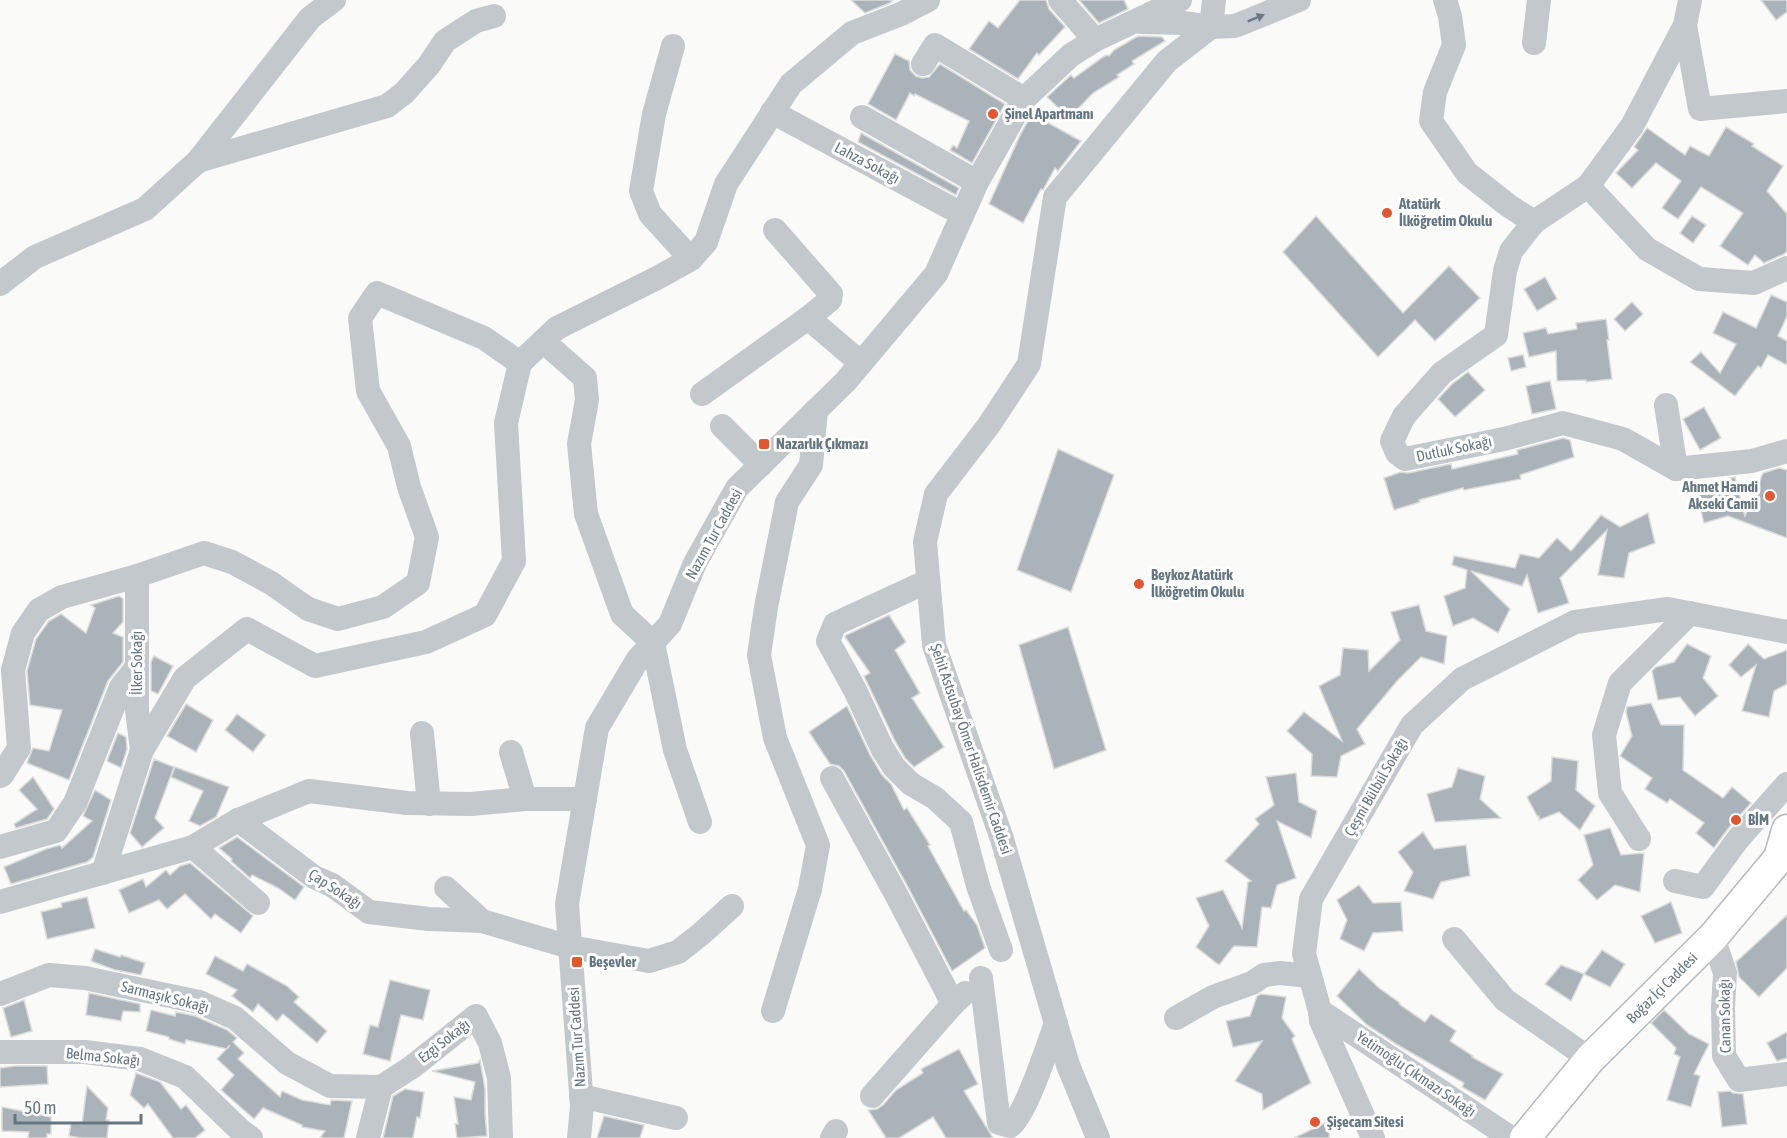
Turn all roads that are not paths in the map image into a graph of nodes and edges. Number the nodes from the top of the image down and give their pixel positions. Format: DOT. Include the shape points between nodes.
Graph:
graph roads {
  1 [pos="334,0"];
  2 [pos="928,0"];
  3 [pos="1060,0"];
  4 [pos="1299,0"];
  5 [pos="1445,0"];
  6 [pos="1539,0"];
  7 [pos="1690,0"];
  8 [pos="1196,3"];
  9 [pos="494,16"];
  10 [pos="1685,25"];
  11 [pos="1212,27"];
  12 [pos="1095,40"];
  13 [pos="1534,43"];
  14 [pos="674,46"];
  15 [pos="1167,61"];
  16 [pos="923,64"];
  17 [pos="1024,99"];
  18 [pos="1787,100"];
  19 [pos="772,112"];
  20 [pos="862,117"];
  21 [pos="198,161"];
  22 [pos="977,182"];
  23 [pos="1588,186"];
  24 [pos="962,214"];
  25 [pos="1534,222"];
  26 [pos="775,230"];
  27 [pos="691,259"];
  28 [pos="1787,268"];
  29 [pos="0,284"];
  30 [pos="808,318"];
  31 [pos="543,341"];
  32 [pos="520,363"];
  33 [pos="861,363"];
  34 [pos="702,394"];
  35 [pos="1666,405"];
  36 [pos="816,410"];
  37 [pos="722,426"];
  38 [pos="1787,451"];
  39 [pos="761,465"];
  40 [pos="1676,469"];
  41 [pos="137,576"];
  42 [pos="928,581"];
  43 [pos="1690,613"];
  44 [pos="1787,632"];
  45 [pos="653,643"];
  46 [pos="137,668"];
  47 [pos="422,733"];
  48 [pos="142,750"];
  49 [pos="511,752"];
  50 [pos="0,776"];
  51 [pos="832,778"];
  52 [pos="1787,784"];
  53 [pos="525,799"];
  54 [pos="585,799"];
  55 [pos="429,804"];
  56 [pos="238,820"];
  57 [pos="700,822"];
  58 [pos="1787,830"];
  59 [pos="1639,838"];
  60 [pos="0,847"];
  61 [pos="193,847"];
  62 [pos="1783,858"];
  63 [pos="102,873"];
  64 [pos="1675,881"];
  65 [pos="446,888"];
  66 [pos="0,902"];
  67 [pos="258,903"];
  68 [pos="732,906"];
  69 [pos="482,921"];
  70 [pos="1713,937"];
  71 [pos="1454,939"];
  72 [pos="570,947"];
  73 [pos="1001,950"];
  74 [pos="1038,960"];
  75 [pos="1310,976"];
  76 [pos="981,978"];
  77 [pos="0,994"];
  78 [pos="953,1004"];
  79 [pos="773,1011"];
  80 [pos="1320,1011"];
  81 [pos="1176,1018"];
  82 [pos="1056,1023"];
  83 [pos="0,1052"];
  84 [pos="1590,1059"];
  85 [pos="1787,1074"];
  86 [pos="381,1087"];
  87 [pos="581,1096"];
  88 [pos="872,1096"];
  89 [pos="676,1118"];
  90 [pos="251,1138"];
  91 [pos="368,1138"];
  92 [pos="501,1138"];
  93 [pos="579,1138"];
  94 [pos="1098,1138"];
  95 [pos="1373,1138"];
  96 [pos="1512,1138"];
  97 [pos="1525,1138"];
  1 -- 21 [label="street" via="310,18"];
  2 -- 19 [label="street" via="852,33 790,84"];
  3 -- 12 [label="street"];
  11 -- 4 [label="street, one-way" via="1235,26"];
  5 -- 25 [label="street" via="1454,45 1435,92 1431,121 1467,173"];
  6 -- 13 [label="street"];
  7 -- 10 [label="street"];
  8 -- 11 [label="street"];
  8 -- 12 [label="street, Nazım Tur Caddesi" via="1136,21"];
  8 -- 15 [label="street"];
  9 -- 21 [label="street" via="476,21 445,41 429,65 387,106"];
  10 -- 18 [label="street" via="1700,109"];
  10 -- 23 [label="street" via="1632,126"];
  11 -- 15 [label="street"];
  12 -- 17 [label="street, Nazım Tur Caddesi" via="1071,55"];
  14 -- 27 [label="street" via="654,114 641,191 650,214"];
  15 -- 42 [label="street, Şehit Astsubay Ömer Halisdemir Caddesi" via="1055,197 1029,364 936,494 925,542"];
  16 -- 17 [label="street" via="935,45"];
  17 -- 22 [label="street, Nazım Tur Caddesi"];
  19 -- 24 [label="street, Lahza Sokağı"];
  19 -- 27 [label="street" via="726,184 706,242"];
  20 -- 22 [label="street"];
  21 -- 29 [label="street" via="145,208 35,257"];
  22 -- 24 [label="street, Nazım Tur Caddesi"];
  23 -- 25 [label="street, Dutluk Sokağı"];
  23 -- 28 [label="street" via="1647,249 1699,279 1754,283"];
  24 -- 33 [label="street, Nazım Tur Caddesi" via="936,274"];
  25 -- 40 [label="street, Dutluk Sokağı" via="1511,251 1496,335 1442,373 1404,416 1392,441 1397,453 1405,459 1563,423 1623,439"];
  26 -- 30 [label="street" via="831,294 830,300"];
  27 -- 31 [label="street" via="557,328"];
  30 -- 33 [label="street"];
  30 -- 34 [label="street"];
  31 -- 32 [label="street"];
  31 -- 45 [label="street" via="585,378 579,444 586,514 622,614"];
  32 -- 41 [label="street" via="484,338 378,293 360,318 368,391 399,446 427,537 418,583 383,607 338,619 308,609 232,562 204,553"];
  32 -- 48 [label="street" via="506,423 514,561 485,615 426,642 315,666 247,629 185,678"];
  33 -- 36 [label="street, Nazım Tur Caddesi"];
  35 -- 40 [label="street"];
  36 -- 39 [label="street, Nazım Tur Caddesi"];
  36 -- 79 [label="street" via="811,465 788,502 759,655 775,738 818,845 810,889"];
  37 -- 39 [label="street"];
  38 -- 40 [label="street" via="1752,461"];
  39 -- 45 [label="street, Nazım Tur Caddesi" via="737,488 695,563 670,624"];
  41 -- 46 [label="street, İlker Sokağı"];
  41 -- 50 [label="street" via="62,597 39,610 23,633 13,670 19,748"];
  42 -- 73 [label="street" via="835,624 828,641 894,768 961,822"];
  42 -- 74 [label="street, Şehit Astsubay Ömer Halisdemir Caddesi" via="934,645 1002,839"];
  43 -- 44 [label="street, Çeşmi Bülbül Sokağı"];
  43 -- 59 [label="street" via="1620,683 1604,735 1610,793"];
  43 -- 75 [label="street, Çeşmi Bülbül Sokağı" via="1668,609 1575,622 1462,679 1412,725 1311,899 1304,954"];
  45 -- 54 [label="street, Nazım Tur Caddesi" via="638,659 597,728"];
  45 -- 57 [label="street" via="675,750"];
  46 -- 48 [label="street, İlker Sokağı" via="136,710"];
  46 -- 60 [label="street" via="121,687 75,803 56,831"];
  47 -- 55 [label="street"];
  48 -- 63 [label="street"];
  49 -- 53 [label="street"];
  51 -- 78 [label="street"];
  52 -- 64 [label="street" via="1738,839 1703,887"];
  53 -- 54 [label="street"];
  53 -- 55 [label="street"];
  54 -- 72 [label="street, Nazım Tur Caddesi" via="567,904"];
  55 -- 56 [label="street" via="309,791"];
  56 -- 61 [label="street"];
  56 -- 69 [label="street, Çap Sokağı" via="369,912"];
  58 -- 62 [label="main road, Boğaz İçi Caddesi"];
  61 -- 63 [label="street"];
  61 -- 67 [label="street"];
  62 -- 70 [label="main road, Boğaz İçi Caddesi"];
  63 -- 66 [label="street"];
  65 -- 69 [label="street, Çap Sokağı"];
  68 -- 72 [label="street, Çap Sokağı" via="678,952 649,962"];
  69 -- 72 [label="street, Çap Sokağı"];
  70 -- 84 [label="main road, Boğaz İçi Caddesi"];
  70 -- 85 [label="street, Canan Sokağı" via="1725,973 1724,1056 1739,1080"];
  71 -- 84 [label="street" via="1505,1000"];
  72 -- 87 [label="street, Nazım Tur Caddesi"];
  73 -- 74 [label="street"];
  73 -- 76 [label="street"];
  74 -- 82 [label="street, Şehit Astsubay Ömer Halisdemir Caddesi"];
  75 -- 80 [label="street, Çeşmi Bülbül Sokağı"];
  75 -- 81 [label="street" via="1264,975"];
  76 -- 78 [label="street"];
  76 -- 82 [label="street" via="999,1123 1010,1126 1016,1122"];
  77 -- 86 [label="street, Sarmaşık Sokağı" via="49,975 85,978 199,1002 234,1017 287,1063 330,1086"];
  78 -- 88 [label="street"];
  80 -- 95 [label="street, Çeşmi Bülbül Sokağı"];
  80 -- 96 [label="street, Yetimoğlu Çıkmazı Sokağı"];
  82 -- 94 [label="street, Şehit Astsubay Ömer Halisdemir Caddesi" via="1068,1065"];
  83 -- 90 [label="street, Belma Sokağı" via="85,1053 140,1059 185,1077"];
  84 -- 97 [label="main road, Boğaz İçi Caddesi"];
  86 -- 91 [label="street"];
  86 -- 92 [label="street, Ezgi Sokağı" via="476,1016 490,1043 499,1078"];
  87 -- 89 [label="street"];
  87 -- 93 [label="street, Nazım Tur Caddesi"];
}
